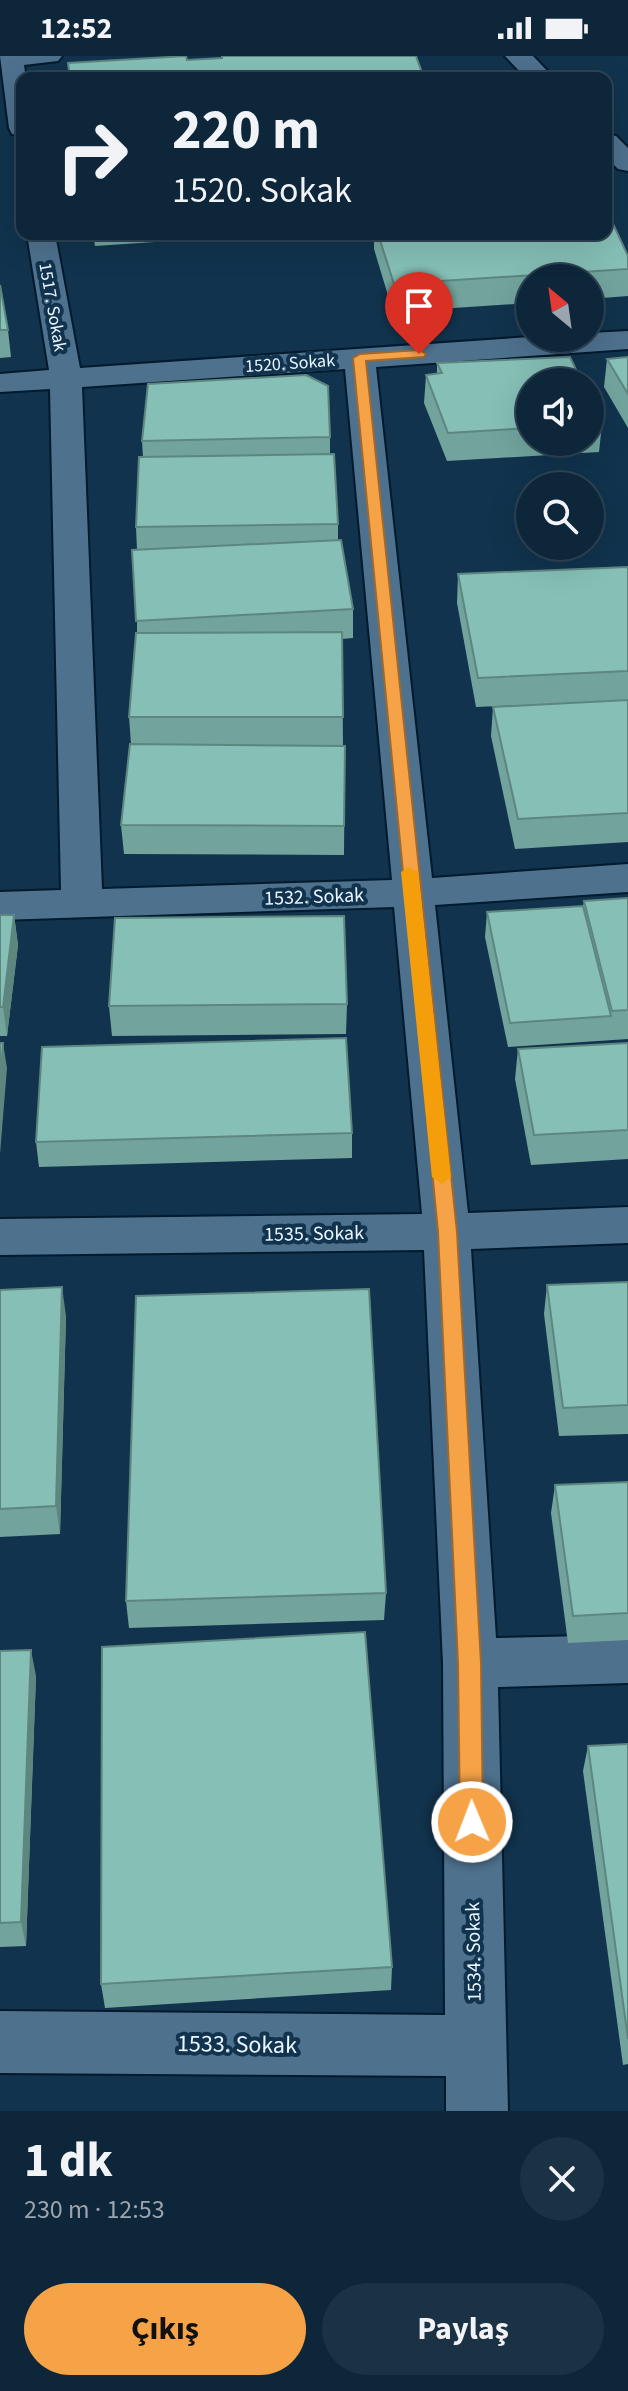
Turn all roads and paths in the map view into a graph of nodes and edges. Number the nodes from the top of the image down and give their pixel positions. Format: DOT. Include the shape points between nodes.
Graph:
graph roads {
  1 [pos="49,56"];
  2 [pos="518,56"];
  3 [pos="5,59"];
  4 [pos="535,72"];
  5 [pos="16,104"];
  6 [pos="612,148"];
  7 [pos="628,163"];
  8 [pos="42,240"];
  9 [pos="628,340"];
  10 [pos="360,358"];
  11 [pos="66,379"];
  12 [pos="0,383"];
  13 [pos="628,878"];
  14 [pos="411,893"];
  15 [pos="82,905"];
  16 [pos="0,906"];
  17 [pos="628,1225"];
  18 [pos="447,1232"];
  19 [pos="0,1237"];
  20 [pos="628,1659"];
  21 [pos="470,1663"];
  22 [pos="0,2042"];
  23 [pos="474,2046"];
  24 [pos="477,2111"];
  1 -- 3 [label="street"];
  2 -- 4 [label="street"];
  3 -- 5 [label="street"];
  6 -- 7 [label="street"];
  8 -- 11 [label="street, 1517. Sokak"];
  9 -- 10 [label="street, 1520. Sokak"];
  10 -- 11 [label="street, 1520. Sokak"];
  10 -- 14 [label="street, 1534. Sokak"];
  11 -- 12 [label="street, 1520. Sokak"];
  11 -- 15 [label="street, 1517. Sokak"];
  13 -- 14 [label="street, 1532. Sokak"];
  14 -- 15 [label="street, 1532. Sokak"];
  14 -- 18 [label="street, 1534. Sokak"];
  15 -- 16 [label="street, 1532. Sokak"];
  17 -- 18 [label="street, 1535. Sokak"];
  18 -- 19 [label="street, 1535. Sokak"];
  18 -- 21 [label="street, 1534. Sokak"];
  20 -- 21 [label="street"];
  21 -- 23 [label="street, 1534. Sokak"];
  22 -- 23 [label="street, 1533. Sokak"];
  23 -- 24 [label="street, 1534. Sokak"];
}
